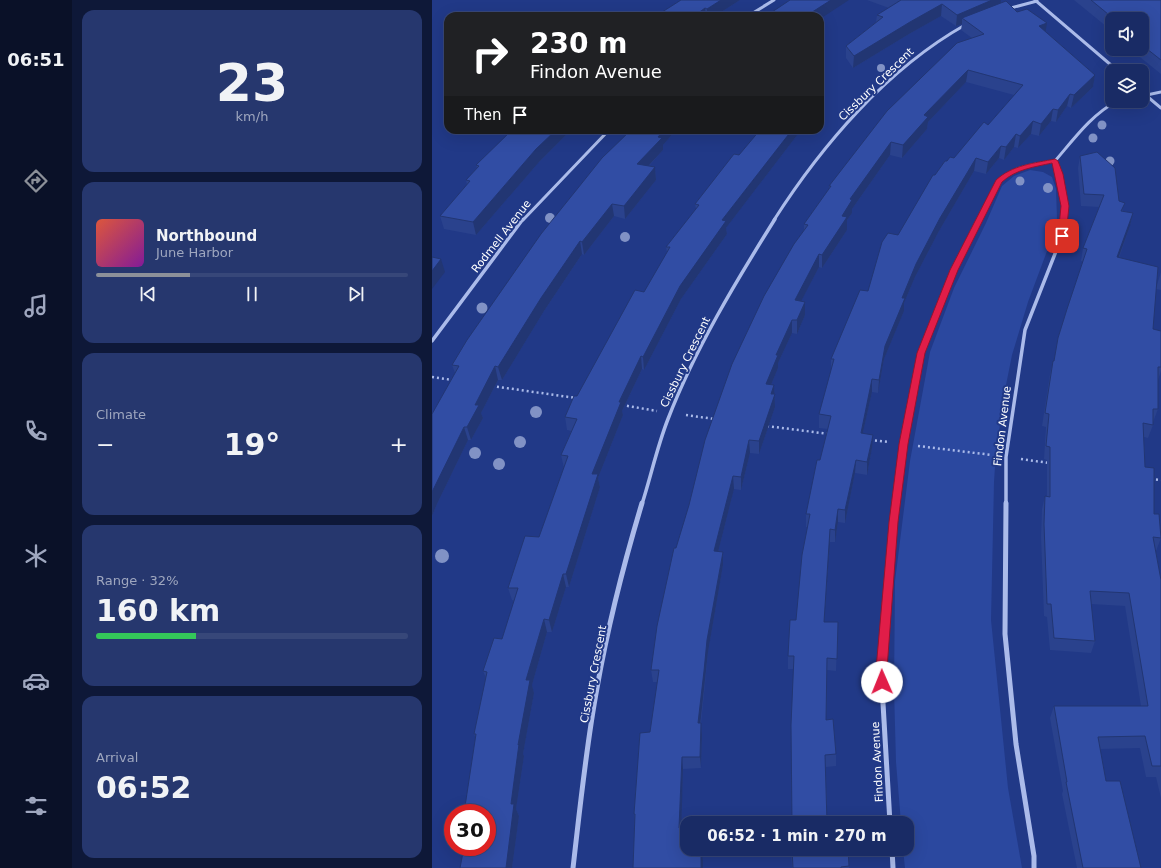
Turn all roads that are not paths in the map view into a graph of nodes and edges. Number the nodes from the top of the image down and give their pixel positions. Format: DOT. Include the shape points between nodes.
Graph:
graph roads {
  1 [pos="774,0"];
  2 [pos="1036,1"];
  3 [pos="1004,9"];
  4 [pos="754,12"];
  5 [pos="970,23"];
  6 [pos="1110,64"];
  7 [pos="1161,92"];
  8 [pos="1149,94"];
  9 [pos="1149,98"];
  10 [pos="1105,108"];
  11 [pos="1161,108"];
  12 [pos="605,134"];
  13 [pos="1055,161"];
  14 [pos="432,341"];
  15 [pos="890,816"];
  16 [pos="892,856"];
  17 [pos="573,868"];
  18 [pos="893,868"];
  19 [pos="1034,868"];
  1 -- 4 [label="street"];
  2 -- 3 [label="street"];
  2 -- 6 [label="street"];
  5 -- 17 [label="street, Cissbury Crescent" via="940,39 910,63 846,124 803,177 780,209 736,283 670,413 631,541 602,663 583,782"];
  7 -- 8 [label="street"];
  9 -- 11 [label="street"];
  10 -- 13 [label="street"];
  12 -- 14 [label="street, Rodmell Avenue" via="525,217"];
  13 -- 15 [label="street, Findon Avenue" via="1019,168 999,181 954,270 921,353 903,444 881,669"];
  13 -- 19 [label="street, Findon Avenue" via="1065,206 1062,236 1025,330 1006,457 1005,634 1016,744"];
  16 -- 18 [label="street"];
}
